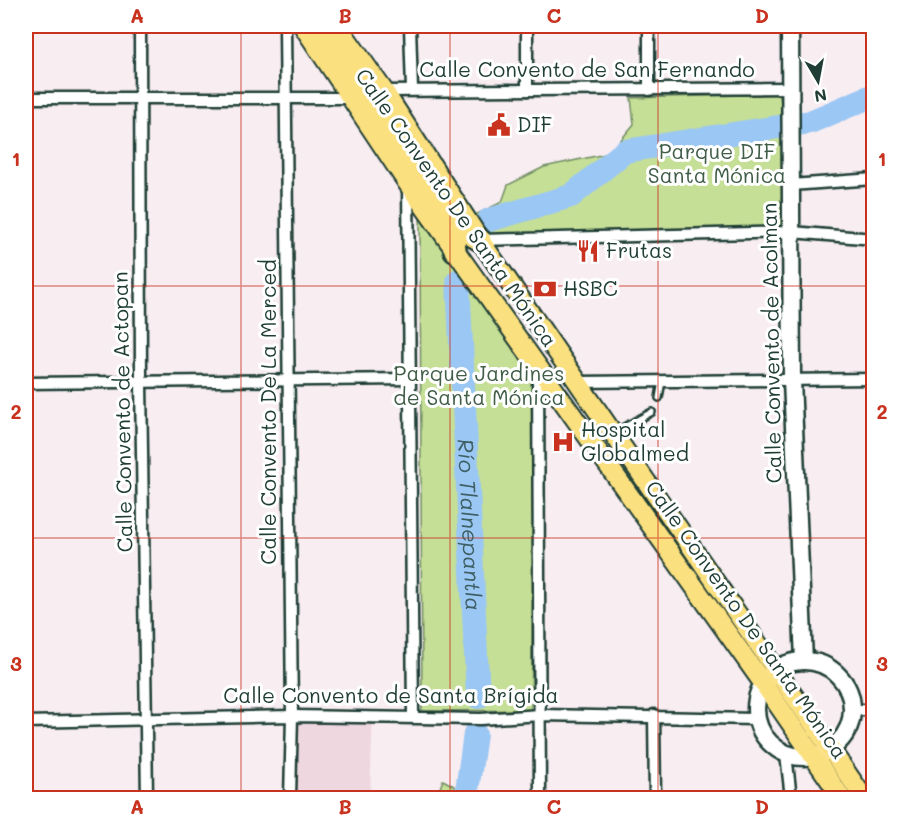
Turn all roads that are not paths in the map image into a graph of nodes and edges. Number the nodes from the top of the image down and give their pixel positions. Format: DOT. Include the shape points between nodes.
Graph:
graph roads {
  1 [pos="140,26"];
  2 [pos="285,26"];
  3 [pos="303,26"];
  4 [pos="317,26"];
  5 [pos="338,26"];
  6 [pos="410,26"];
  7 [pos="527,26"];
  8 [pos="649,26"];
  9 [pos="790,26"];
  10 [pos="790,88"];
  11 [pos="412,90"];
  12 [pos="527,90"];
  13 [pos="649,90"];
  14 [pos="368,96"];
  15 [pos="26,98"];
  16 [pos="141,98"];
  17 [pos="287,100"];
  18 [pos="873,179"];
  19 [pos="408,184"];
  20 [pos="791,185"];
  21 [pos="452,223"];
  22 [pos="792,232"];
  23 [pos="873,239"];
  24 [pos="480,240"];
  25 [pos="455,250"];
  26 [pos="538,364"];
  27 [pos="286,379"];
  28 [pos="409,379"];
  29 [pos="873,379"];
  30 [pos="792,380"];
  31 [pos="578,381"];
  32 [pos="662,381"];
  33 [pos="141,382"];
  34 [pos="26,383"];
  35 [pos="659,398"];
  36 [pos="652,412"];
  37 [pos="613,433"];
  38 [pos="804,661"];
  39 [pos="769,677"];
  40 [pos="853,710"];
  41 [pos="873,710"];
  42 [pos="540,715"];
  43 [pos="654,715"];
  44 [pos="292,716"];
  45 [pos="413,716"];
  46 [pos="147,717"];
  47 [pos="756,719"];
  48 [pos="26,722"];
  49 [pos="821,753"];
  50 [pos="786,754"];
  51 [pos="147,798"];
  52 [pos="290,798"];
  53 [pos="540,798"];
  54 [pos="655,798"];
  55 [pos="791,798"];
  56 [pos="842,798"];
  57 [pos="864,798"];
  1 -- 16 [label="street, Calle Convento de Actopan"];
  2 -- 17 [label="street, Calle Convento De La Merced"];
  3 -- 14 [label="main road, Calle Convento De Santa Mónica"];
  4 -- 14 [label="highway"];
  5 -- 14 [label="main road, Calle Convento De Santa Mónica"];
  6 -- 11 [label="street"];
  7 -- 12 [label="street"];
  8 -- 13 [label="street"];
  9 -- 10 [label="street, Calle Convento de Acolman"];
  10 -- 13 [label="street, Calle Convento de San Fernando"];
  10 -- 20 [label="street, Calle Convento de Acolman"];
  11 -- 12 [label="street, Calle Convento de San Fernando"];
  11 -- 14 [label="street, Calle Convento de San Fernando"];
  12 -- 13 [label="street, Calle Convento de San Fernando"];
  14 -- 17 [label="street, Calle Convento de San Fernando"];
  14 -- 19 [label="main road, Calle Convento De Santa Mónica"];
  14 -- 21 [label="highway"];
  14 -- 24 [label="main road, Calle Convento De Santa Mónica"];
  15 -- 16 [label="street, Calle Convento de San Fernando"];
  16 -- 17 [label="street, Calle Convento de San Fernando"];
  16 -- 33 [label="street, Calle Convento de Actopan"];
  17 -- 27 [label="street, Calle Convento De La Merced"];
  18 -- 20 [label="street"];
  19 -- 25 [label="main road, Calle Convento De Santa Mónica"];
  19 -- 28 [label="street"];
  20 -- 22 [label="street, Calle Convento de Acolman"];
  21 -- 24 [label="highway"];
  21 -- 25 [label="highway"];
  22 -- 23 [label="street"];
  22 -- 24 [label="street"];
  22 -- 30 [label="street, Calle Convento de Acolman"];
  24 -- 31 [label="main road, Calle Convento De Santa Mónica"];
  25 -- 26 [label="main road, Calle Convento De Santa Mónica"];
  26 -- 39 [label="main road, Calle Convento De Santa Mónica"];
  26 -- 42 [label="street"];
  27 -- 28 [label="street"];
  27 -- 33 [label="street"];
  27 -- 44 [label="street, Calle Convento De La Merced"];
  28 -- 45 [label="street"];
  29 -- 30 [label="street"];
  30 -- 32 [label="street"];
  30 -- 38 [label="street, Calle Convento de Acolman"];
  31 -- 32 [label="street"];
  31 -- 37 [label="main road, Calle Convento De Santa Mónica"];
  32 -- 35 [label="lane"];
  33 -- 34 [label="street"];
  33 -- 46 [label="street, Calle Convento de Actopan"];
  36 -- 37 [label="lane"];
  37 -- 39 [label="main road, Calle Convento De Santa Mónica"];
  38 -- 39 [label="street" via="793,662"];
  38 -- 40 [label="street" via="825,665 842,679"];
  39 -- 47 [label="street" via="756,702"];
  39 -- 49 [label="main road, Calle Convento De Santa Mónica"];
  40 -- 41 [label="street"];
  40 -- 49 [label="street" via="846,732"];
  42 -- 43 [label="street, Calle Convento de Santa Brígida"];
  42 -- 45 [label="street, Calle Convento de Santa Brígida" via="476,719"];
  42 -- 53 [label="street"];
  43 -- 47 [label="street, Calle Convento de Santa Brígida"];
  43 -- 54 [label="street"];
  44 -- 45 [label="street, Calle Convento de Santa Brígida"];
  44 -- 46 [label="street, Calle Convento de Santa Brígida"];
  44 -- 52 [label="street, Calle Convento De La Merced"];
  46 -- 48 [label="street, Calle Convento de Santa Brígida"];
  46 -- 51 [label="street, Calle Convento de Actopan"];
  47 -- 50 [label="street" via="766,739"];
  49 -- 50 [label="street"];
  49 -- 56 [label="main road, Calle Convento De Santa Mónica"];
  49 -- 57 [label="main road, Calle Convento De Santa Mónica"];
  50 -- 55 [label="street"];
}
